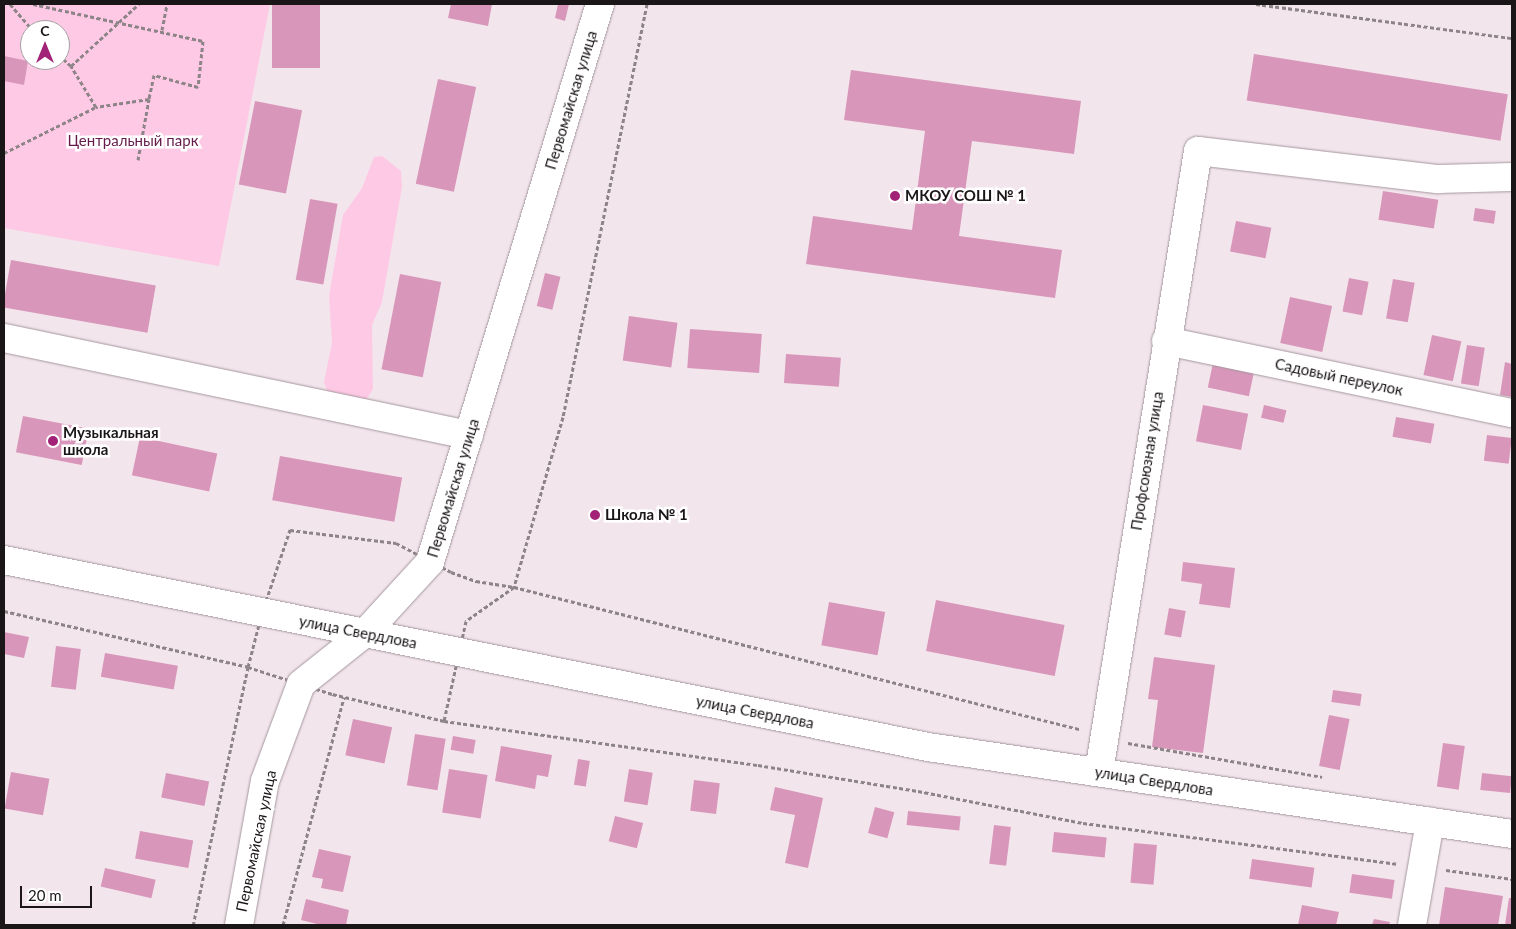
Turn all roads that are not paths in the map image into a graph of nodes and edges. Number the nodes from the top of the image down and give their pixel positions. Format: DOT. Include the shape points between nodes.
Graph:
graph roads {
  1 [pos="600,4"];
  2 [pos="1512,177"];
  3 [pos="4,338"];
  4 [pos="1166,342"];
  5 [pos="1512,413"];
  6 [pos="469,435"];
  7 [pos="4,560"];
  8 [pos="365,633"];
  9 [pos="1099,772"];
  10 [pos="1430,822"];
  11 [pos="1512,834"];
  12 [pos="239,925"];
  13 [pos="1412,925"];
  1 -- 6 [label="street, Первомайская улица"];
  2 -- 4 [label="street, Профсоюзная улица" via="1438,178 1198,151"];
  3 -- 6 [label="street"];
  4 -- 5 [label="street, Садовый переулок"];
  4 -- 9 [label="street, Профсоюзная улица"];
  6 -- 8 [label="street, Первомайская улица" via="430,562"];
  7 -- 8 [label="street, улица Свердлова"];
  8 -- 9 [label="street, улица Свердлова" via="928,747"];
  8 -- 12 [label="street, Первомайская улица" via="301,684 265,781"];
  9 -- 10 [label="street, улица Свердлова"];
  10 -- 11 [label="street, улица Свердлова"];
  10 -- 13 [label="street"];
}
